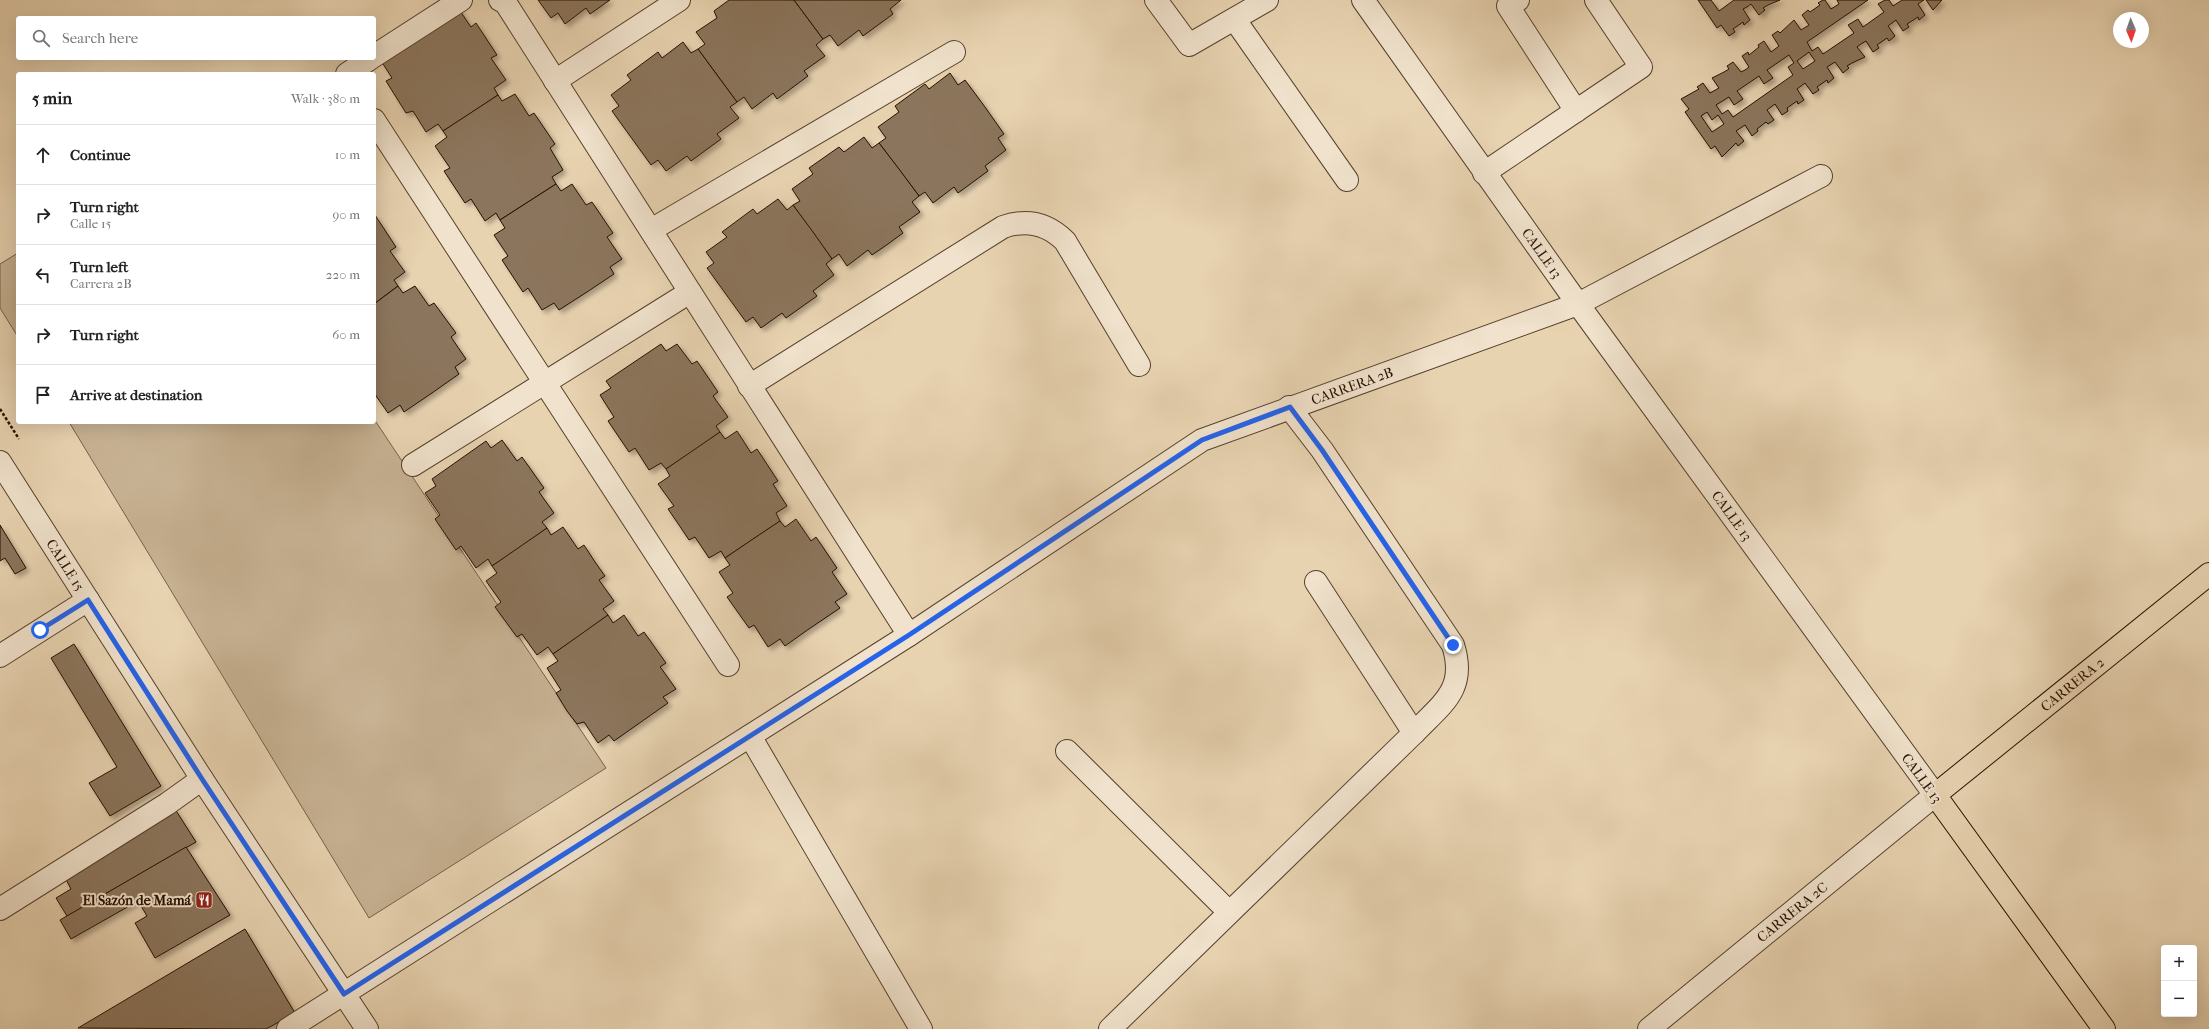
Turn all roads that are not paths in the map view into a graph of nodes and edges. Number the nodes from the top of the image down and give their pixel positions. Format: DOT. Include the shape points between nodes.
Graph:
graph roads {
  1 [pos="462,0"];
  2 [pos="500,0"];
  3 [pos="679,0"];
  4 [pos="1156,0"];
  5 [pos="1267,0"];
  6 [pos="1363,0"];
  7 [pos="1518,0"];
  8 [pos="1596,0"];
  9 [pos="1235,20"];
  10 [pos="954,52"];
  11 [pos="376,55"];
  12 [pos="368,60"];
  13 [pos="350,72"];
  14 [pos="555,81"];
  15 [pos="1576,111"];
  16 [pos="376,123"];
  17 [pos="1484,173"];
  18 [pos="1821,176"];
  19 [pos="1347,180"];
  20 [pos="651,230"];
  21 [pos="690,292"];
  22 [pos="1578,304"];
  23 [pos="1139,365"];
  24 [pos="544,382"];
  25 [pos="749,386"];
  26 [pos="1290,407"];
  27 [pos="0,462"];
  28 [pos="412,465"];
  29 [pos="2208,576"];
  30 [pos="1316,582"];
  31 [pos="88,600"];
  32 [pos="909,635"];
  33 [pos="0,656"];
  34 [pos="728,665"];
  35 [pos="1414,733"];
  36 [pos="750,736"];
  37 [pos="1067,751"];
  38 [pos="202,779"];
  39 [pos="1935,795"];
  40 [pos="0,909"];
  41 [pos="1229,912"];
  42 [pos="344,994"];
  43 [pos="288,1029"];
  44 [pos="367,1029"];
  45 [pos="921,1029"];
  46 [pos="1110,1029"];
  47 [pos="1649,1029"];
  48 [pos="2104,1029"];
  1 -- 11 [label="street"];
  2 -- 14 [label="street" via="505,2"];
  3 -- 14 [label="street"];
  4 -- 9 [label="street" via="1189,45"];
  5 -- 9 [label="street"];
  6 -- 17 [label="street, CALLE 13"];
  7 -- 15 [label="street" via="1508,6"];
  8 -- 15 [label="street" via="1641,67"];
  9 -- 19 [label="street"];
  10 -- 20 [label="street"];
  12 -- 13 [label="street"];
  14 -- 20 [label="street"];
  15 -- 17 [label="street"];
  16 -- 24 [label="street"];
  17 -- 22 [label="street, CALLE 13"];
  18 -- 22 [label="street, CARRERA 2B"];
  20 -- 21 [label="street"];
  21 -- 24 [label="street"];
  21 -- 25 [label="street"];
  22 -- 26 [label="street, CARRERA 2B"];
  22 -- 39 [label="street, CALLE 13"];
  23 -- 25 [label="street" via="1065,241 1057,232 1024,222 1003,227"];
  24 -- 28 [label="street"];
  24 -- 34 [label="street"];
  25 -- 32 [label="street"];
  26 -- 32 [label="street, CARRERA 2B" via="1202,440"];
  26 -- 35 [label="street" via="1322,450 1453,645 1458,670 1452,690 1446,700"];
  27 -- 31 [label="street, CALLE 15"];
  29 -- 39 [label="main road, CARRERA 2"];
  30 -- 35 [label="street"];
  31 -- 33 [label="street"];
  31 -- 38 [label="street, CALLE 15"];
  32 -- 36 [label="street, CARRERA 2B"];
  35 -- 41 [label="street"];
  36 -- 42 [label="street, CARRERA 2B"];
  36 -- 45 [label="street"];
  37 -- 41 [label="street"];
  38 -- 40 [label="street" via="167,804"];
  38 -- 42 [label="street, CALLE 15"];
  39 -- 47 [label="street, CARRERA 2C"];
  39 -- 48 [label="main road, CALLE 13"];
  41 -- 46 [label="street"];
  42 -- 43 [label="street, CARRERA 2B"];
  42 -- 44 [label="street, CALLE 15"];
}
